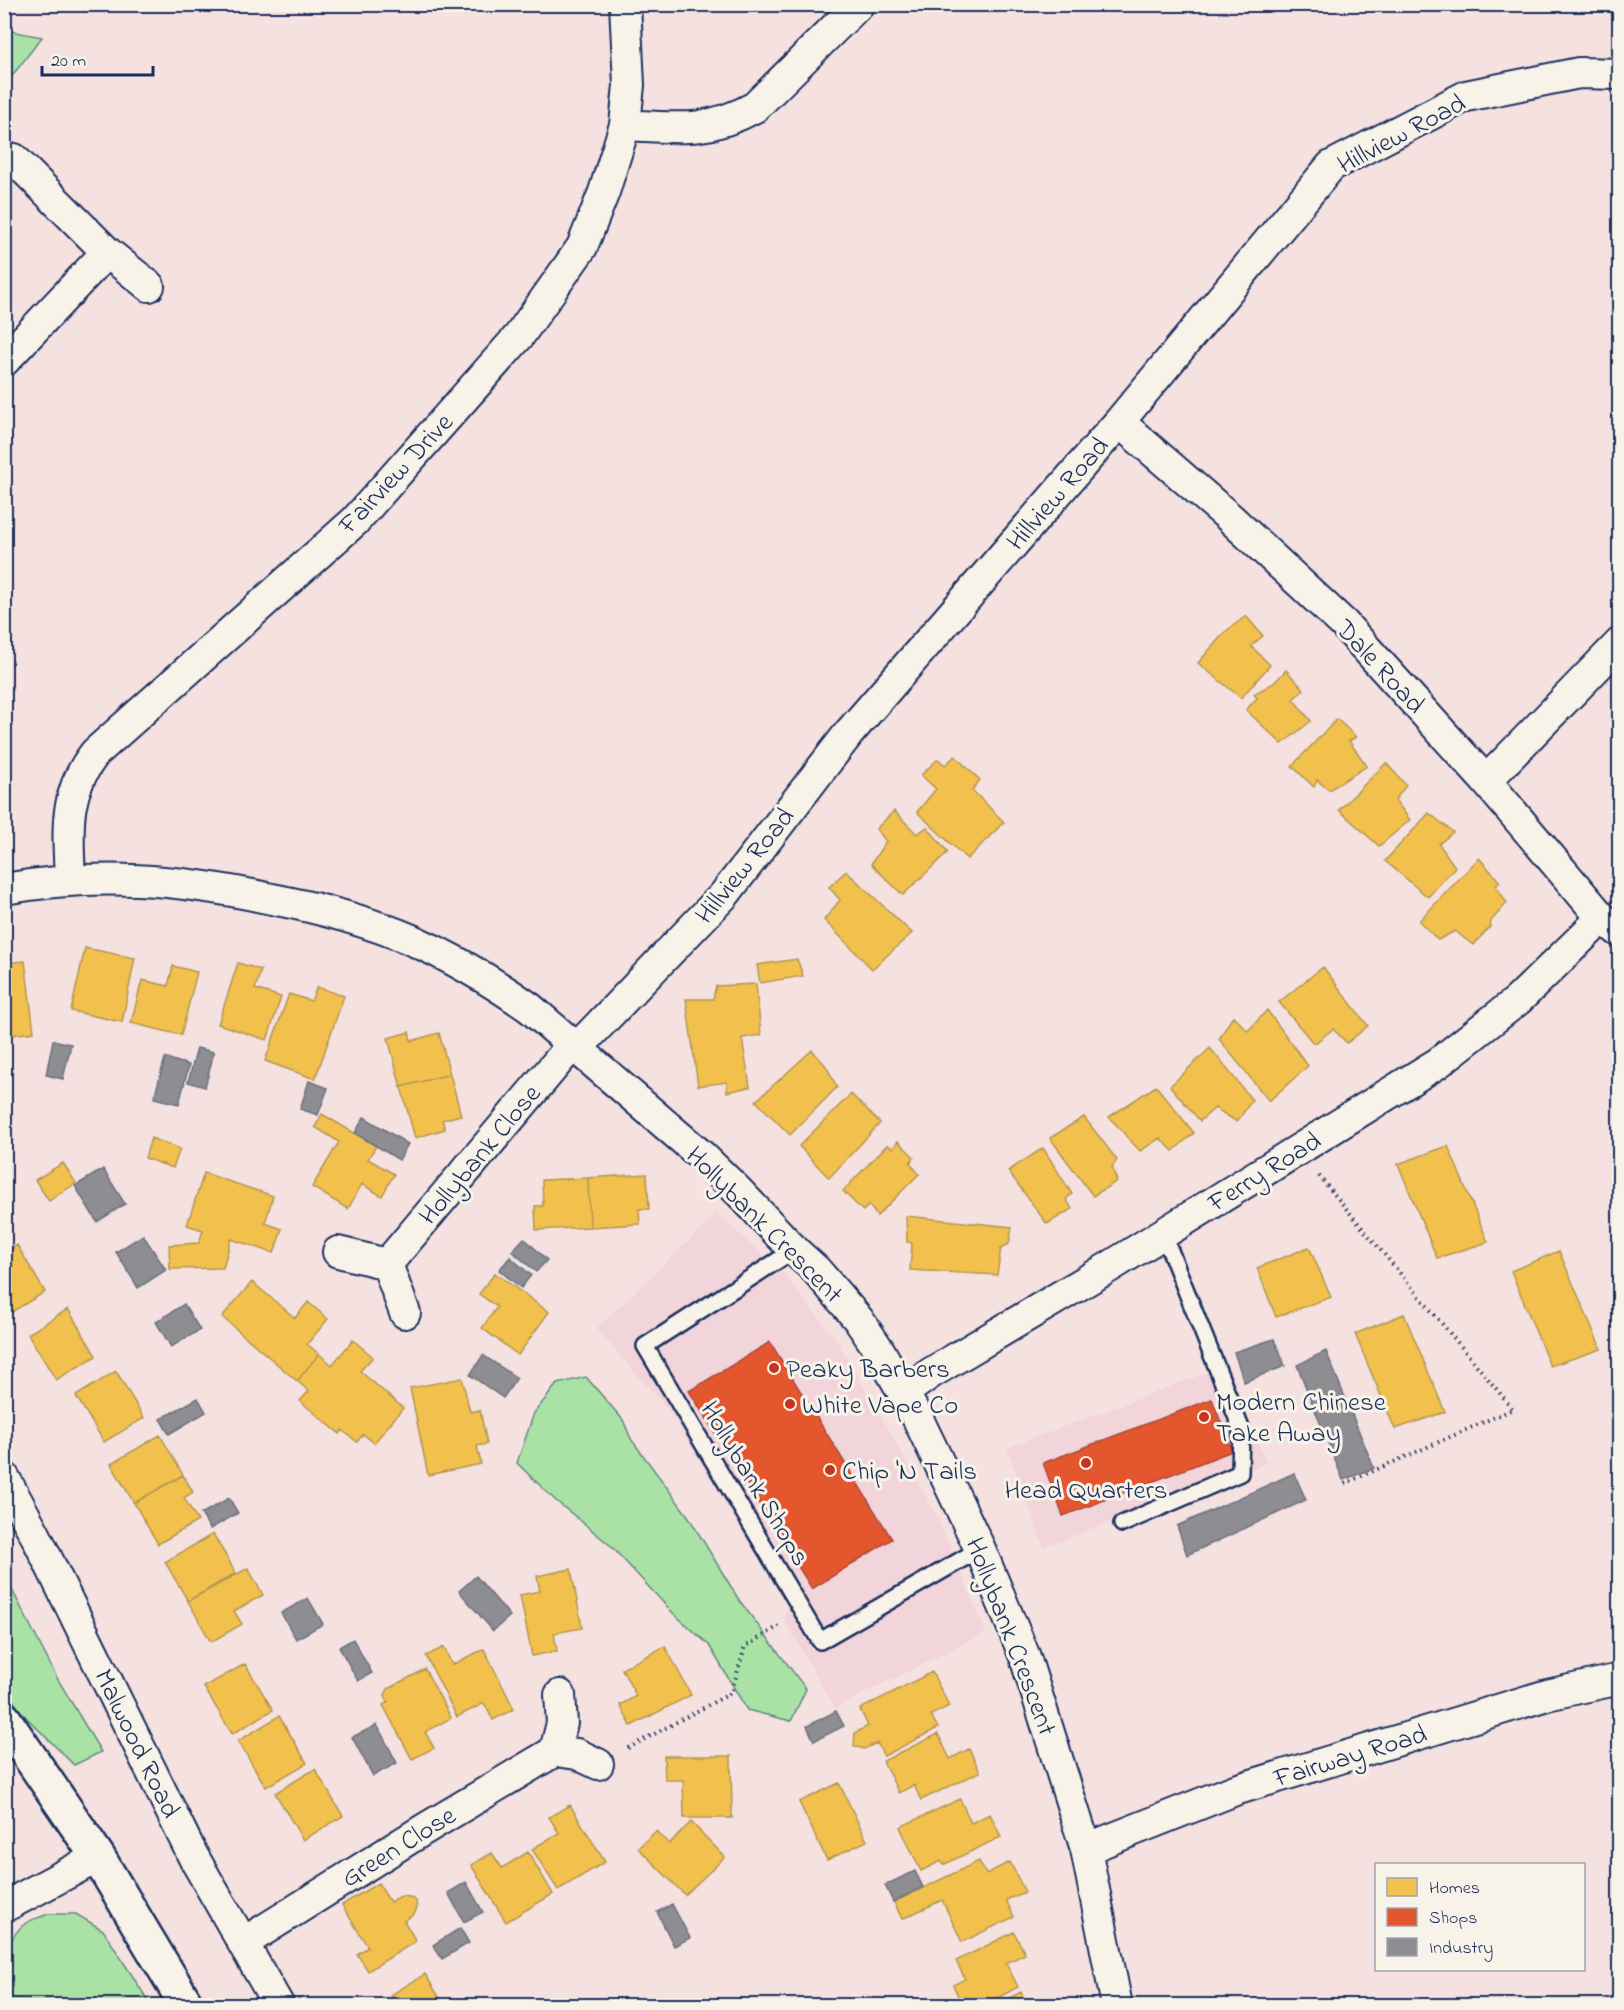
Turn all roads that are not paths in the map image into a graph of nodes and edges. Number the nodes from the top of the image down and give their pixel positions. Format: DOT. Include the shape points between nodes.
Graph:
graph roads {
  1 [pos="625,4"];
  2 [pos="859,4"];
  3 [pos="1620,74"];
  4 [pos="624,125"];
  5 [pos="14,159"];
  6 [pos="107,252"];
  7 [pos="149,286"];
  8 [pos="4,361"];
  9 [pos="1119,422"];
  10 [pos="1620,643"];
  11 [pos="1486,781"];
  12 [pos="70,879"];
  13 [pos="4,888"];
  14 [pos="1611,925"];
  15 [pos="575,1046"];
  16 [pos="1163,1233"];
  17 [pos="794,1250"];
  18 [pos="338,1252"];
  19 [pos="387,1264"];
  20 [pos="405,1313"];
  21 [pos="903,1393"];
  22 [pos="4,1478"];
  23 [pos="1122,1524"];
  24 [pos="980,1549"];
  25 [pos="1620,1679"];
  26 [pos="560,1695"];
  27 [pos="4,1719"];
  28 [pos="555,1751"];
  29 [pos="598,1764"];
  30 [pos="1086,1850"];
  31 [pos="98,1857"];
  32 [pos="4,1907"];
  33 [pos="243,1943"];
  34 [pos="187,2006"];
  35 [pos="279,2006"];
  36 [pos="1117,2006"];
  1 -- 4 [label="street, Fairview Drive" via="629,85"];
  2 -- 4 [label="street" via="755,107 739,116 702,127"];
  3 -- 9 [label="street, Hillview Road" via="1579,73 1466,96 1331,166"];
  4 -- 12 [label="street, Fairview Drive" via="582,247 519,336 356,521 95,753 84,767 72,794"];
  5 -- 6 [label="street"];
  6 -- 7 [label="street"];
  6 -- 8 [label="street"];
  9 -- 11 [label="street, Dale Road" via="1344,624"];
  9 -- 15 [label="street, Hillview Road" via="849,733 724,895"];
  10 -- 11 [label="street"];
  11 -- 14 [label="street, Dale Road"];
  12 -- 13 [label="street, Hollybank Crescent"];
  12 -- 15 [label="street, Hollybank Crescent" via="124,878 216,888 344,916 412,940 469,969 530,1008"];
  14 -- 16 [label="street, Ferry Road" via="1438,1063"];
  15 -- 17 [label="street, Hollybank Crescent" via="702,1156"];
  15 -- 19 [label="street, Hollybank Close"];
  16 -- 21 [label="street, Ferry Road"];
  16 -- 23 [label="lane" via="1241,1428 1240,1473"];
  17 -- 21 [label="street, Hollybank Crescent" via="858,1319"];
  17 -- 24 [label="lane, Hollybank Shops" via="645,1346 820,1641"];
  18 -- 19 [label="street"];
  19 -- 20 [label="street"];
  21 -- 24 [label="street, Hollybank Crescent"];
  22 -- 33 [label="street, Malwood Road" via="193,1856"];
  24 -- 30 [label="street, Hollybank Crescent" via="1025,1657"];
  25 -- 30 [label="street, Fairway Road" via="1547,1695 1235,1790"];
  26 -- 28 [label="street" via="562,1723"];
  27 -- 31 [label="street"];
  28 -- 29 [label="street" via="577,1754"];
  28 -- 33 [label="street, Green Close"];
  30 -- 36 [label="street, Hollybank Crescent"];
  31 -- 32 [label="street"];
  31 -- 34 [label="street"];
  33 -- 35 [label="street, Malwood Road"];
}
